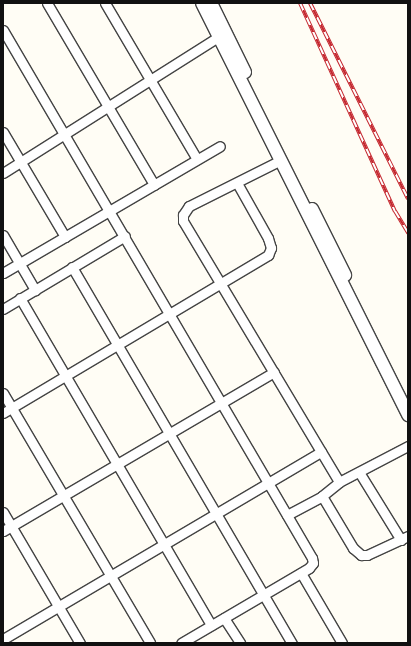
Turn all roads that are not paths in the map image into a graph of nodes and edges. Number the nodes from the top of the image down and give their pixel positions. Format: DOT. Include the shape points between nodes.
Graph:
graph roads {
  1 [pos="47,3"];
  2 [pos="105,3"];
  3 [pos="202,3"];
  4 [pos="212,3"];
  5 [pos="3,30"];
  6 [pos="222,35"];
  7 [pos="151,80"];
  8 [pos="109,105"];
  9 [pos="3,132"];
  10 [pos="66,136"];
  11 [pos="220,146"];
  12 [pos="197,159"];
  13 [pos="279,161"];
  14 [pos="21,162"];
  15 [pos="3,173"];
  16 [pos="237,183"];
  17 [pos="154,185"];
  18 [pos="110,210"];
  19 [pos="3,235"];
  20 [pos="125,236"];
  21 [pos="65,237"];
  22 [pos="20,263"];
  23 [pos="72,267"];
  24 [pos="3,273"];
  25 [pos="220,284"];
  26 [pos="35,290"];
  27 [pos="20,298"];
  28 [pos="3,309"];
  29 [pos="170,315"];
  30 [pos="116,344"];
  31 [pos="274,372"];
  32 [pos="64,376"];
  33 [pos="3,393"];
  34 [pos="408,400"];
  35 [pos="222,403"];
  36 [pos="12,408"];
  37 [pos="3,413"];
  38 [pos="408,415"];
  39 [pos="170,434"];
  40 [pos="408,446"];
  41 [pos="321,452"];
  42 [pos="117,464"];
  43 [pos="359,472"];
  44 [pos="339,482"];
  45 [pos="268,483"];
  46 [pos="64,496"];
  47 [pos="322,496"];
  48 [pos="3,512"];
  49 [pos="216,514"];
  50 [pos="287,515"];
  51 [pos="7,529"];
  52 [pos="404,538"];
  53 [pos="164,544"];
  54 [pos="301,573"];
  55 [pos="111,576"];
  56 [pos="264,594"];
  57 [pos="58,607"];
  58 [pos="224,618"];
  59 [pos="211,625"];
  60 [pos="5,639"];
  61 [pos="338,642"];
  62 [pos="80,643"];
  63 [pos="150,643"];
  64 [pos="181,643"];
  65 [pos="240,643"];
  66 [pos="292,643"];
  1 -- 8 [label="street"];
  2 -- 7 [label="street"];
  3 -- 6 [label="street"];
  4 -- 6 [label="street"];
  5 -- 10 [label="street"];
  6 -- 7 [label="street"];
  6 -- 13 [label="street"];
  6 -- 34 [label="street"];
  7 -- 8 [label="street"];
  7 -- 12 [label="street"];
  8 -- 10 [label="street"];
  8 -- 17 [label="street"];
  9 -- 14 [label="street"];
  10 -- 14 [label="street"];
  10 -- 18 [label="street"];
  11 -- 12 [label="street"];
  12 -- 17 [label="street"];
  13 -- 16 [label="street"];
  13 -- 38 [label="street"];
  14 -- 15 [label="street"];
  14 -- 21 [label="street"];
  16 -- 25 [label="street" via="271,248 268,255"];
  16 -- 25 [label="street" via="189,206 183,215 183,221"];
  17 -- 18 [label="street"];
  18 -- 20 [label="street"];
  18 -- 21 [label="street"];
  19 -- 22 [label="street"];
  20 -- 23 [label="street"];
  20 -- 29 [label="street"];
  21 -- 22 [label="street"];
  22 -- 24 [label="street"];
  22 -- 26 [label="street"];
  23 -- 26 [label="street"];
  23 -- 30 [label="street"];
  25 -- 29 [label="street"];
  25 -- 31 [label="street"];
  26 -- 27 [label="street"];
  27 -- 28 [label="street"];
  27 -- 32 [label="street"];
  29 -- 30 [label="street"];
  29 -- 35 [label="street"];
  30 -- 32 [label="street"];
  30 -- 39 [label="street"];
  31 -- 35 [label="street"];
  31 -- 41 [label="street"];
  32 -- 36 [label="street"];
  32 -- 42 [label="street"];
  33 -- 36 [label="street"];
  35 -- 39 [label="street"];
  35 -- 45 [label="street"];
  36 -- 37 [label="street"];
  36 -- 46 [label="street"];
  39 -- 42 [label="street"];
  39 -- 49 [label="street"];
  40 -- 43 [label="street"];
  41 -- 44 [label="street"];
  41 -- 45 [label="street"];
  42 -- 46 [label="street"];
  42 -- 53 [label="street"];
  43 -- 44 [label="street"];
  43 -- 52 [label="street"];
  44 -- 47 [label="street"];
  45 -- 49 [label="street"];
  45 -- 50 [label="street"];
  46 -- 51 [label="street"];
  46 -- 55 [label="street"];
  47 -- 50 [label="street"];
  47 -- 52 [label="street" via="357,553 367,555"];
  48 -- 51 [label="street"];
  49 -- 53 [label="street"];
  49 -- 56 [label="street"];
  50 -- 54 [label="street" via="312,558 313,563"];
  51 -- 57 [label="street"];
  53 -- 55 [label="street"];
  53 -- 59 [label="street"];
  54 -- 56 [label="street"];
  54 -- 61 [label="street"];
  55 -- 57 [label="street"];
  55 -- 63 [label="street"];
  56 -- 58 [label="street"];
  56 -- 66 [label="street"];
  57 -- 60 [label="street"];
  57 -- 62 [label="street"];
  58 -- 59 [label="street"];
  58 -- 65 [label="street"];
  59 -- 64 [label="street"];
}
